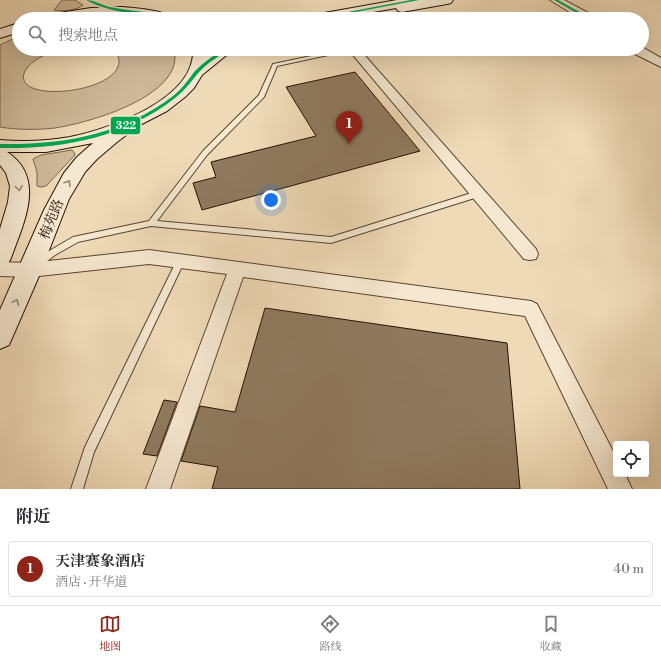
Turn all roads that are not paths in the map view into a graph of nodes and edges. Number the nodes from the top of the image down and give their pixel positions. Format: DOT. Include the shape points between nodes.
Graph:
graph roads {
  1 [pos="88,0"];
  2 [pos="417,0"];
  3 [pos="447,0"];
  4 [pos="549,0"];
  5 [pos="556,0"];
  6 [pos="50,5"];
  7 [pos="117,11"];
  8 [pos="42,12"];
  9 [pos="97,12"];
  10 [pos="127,12"];
  11 [pos="353,12"];
  12 [pos="383,12"];
  13 [pos="570,12"];
  14 [pos="577,12"];
  15 [pos="12,29"];
  16 [pos="0,34"];
  17 [pos="649,52"];
  18 [pos="200,56"];
  19 [pos="217,56"];
  20 [pos="321,56"];
  21 [pos="359,56"];
  22 [pos="648,56"];
  23 [pos="661,58"];
  24 [pos="661,63"];
  25 [pos="196,73"];
  26 [pos="132,123"];
  27 [pos="0,146"];
  28 [pos="0,156"];
  29 [pos="478,194"];
  30 [pos="151,223"];
  31 [pos="530,254"];
  32 [pos="0,258"];
  33 [pos="180,262"];
  34 [pos="0,269"];
  35 [pos="30,270"];
  36 [pos="237,270"];
  37 [pos="0,338"];
  38 [pos="77,489"];
  39 [pos="158,489"];
  40 [pos="620,489"];
  1 -- 7 [label="main road"];
  2 -- 11 [label="main road"];
  3 -- 12 [label="main road"];
  4 -- 13 [label="street"];
  5 -- 14 [label="street"];
  6 -- 8 [label="main road"];
  7 -- 9 [label="main road"];
  7 -- 10 [label="main road"];
  15 -- 16 [label="main road"];
  17 -- 23 [label="street"];
  18 -- 25 [label="main road" via="200,65"];
  19 -- 25 [label="main road"];
  20 -- 30 [label="lane" via="275,66 262,96 205,153"];
  21 -- 29 [label="street"];
  22 -- 24 [label="street"];
  25 -- 26 [label="main road" via="173,99"];
  26 -- 27 [label="main road" via="70,142 26,147"];
  35 -- 26 [label="main road, 梅苑路, one-way" via="67,183 91,154"];
  28 -- 32 [label="main road, one-way" via="14,171 20,185 20,199"];
  29 -- 30 [label="lane" via="331,240"];
  29 -- 31 [label="street"];
  30 -- 35 [label="lane" via="76,239 52,252"];
  33 -- 35 [label="street" via="148,257"];
  33 -- 36 [label="street"];
  33 -- 38 [label="lane" via="90,451"];
  34 -- 35 [label="street"];
  37 -- 35 [label="main road, 梅苑路, one-way"];
  36 -- 39 [label="street"];
  36 -- 40 [label="street" via="531,309"];
}
